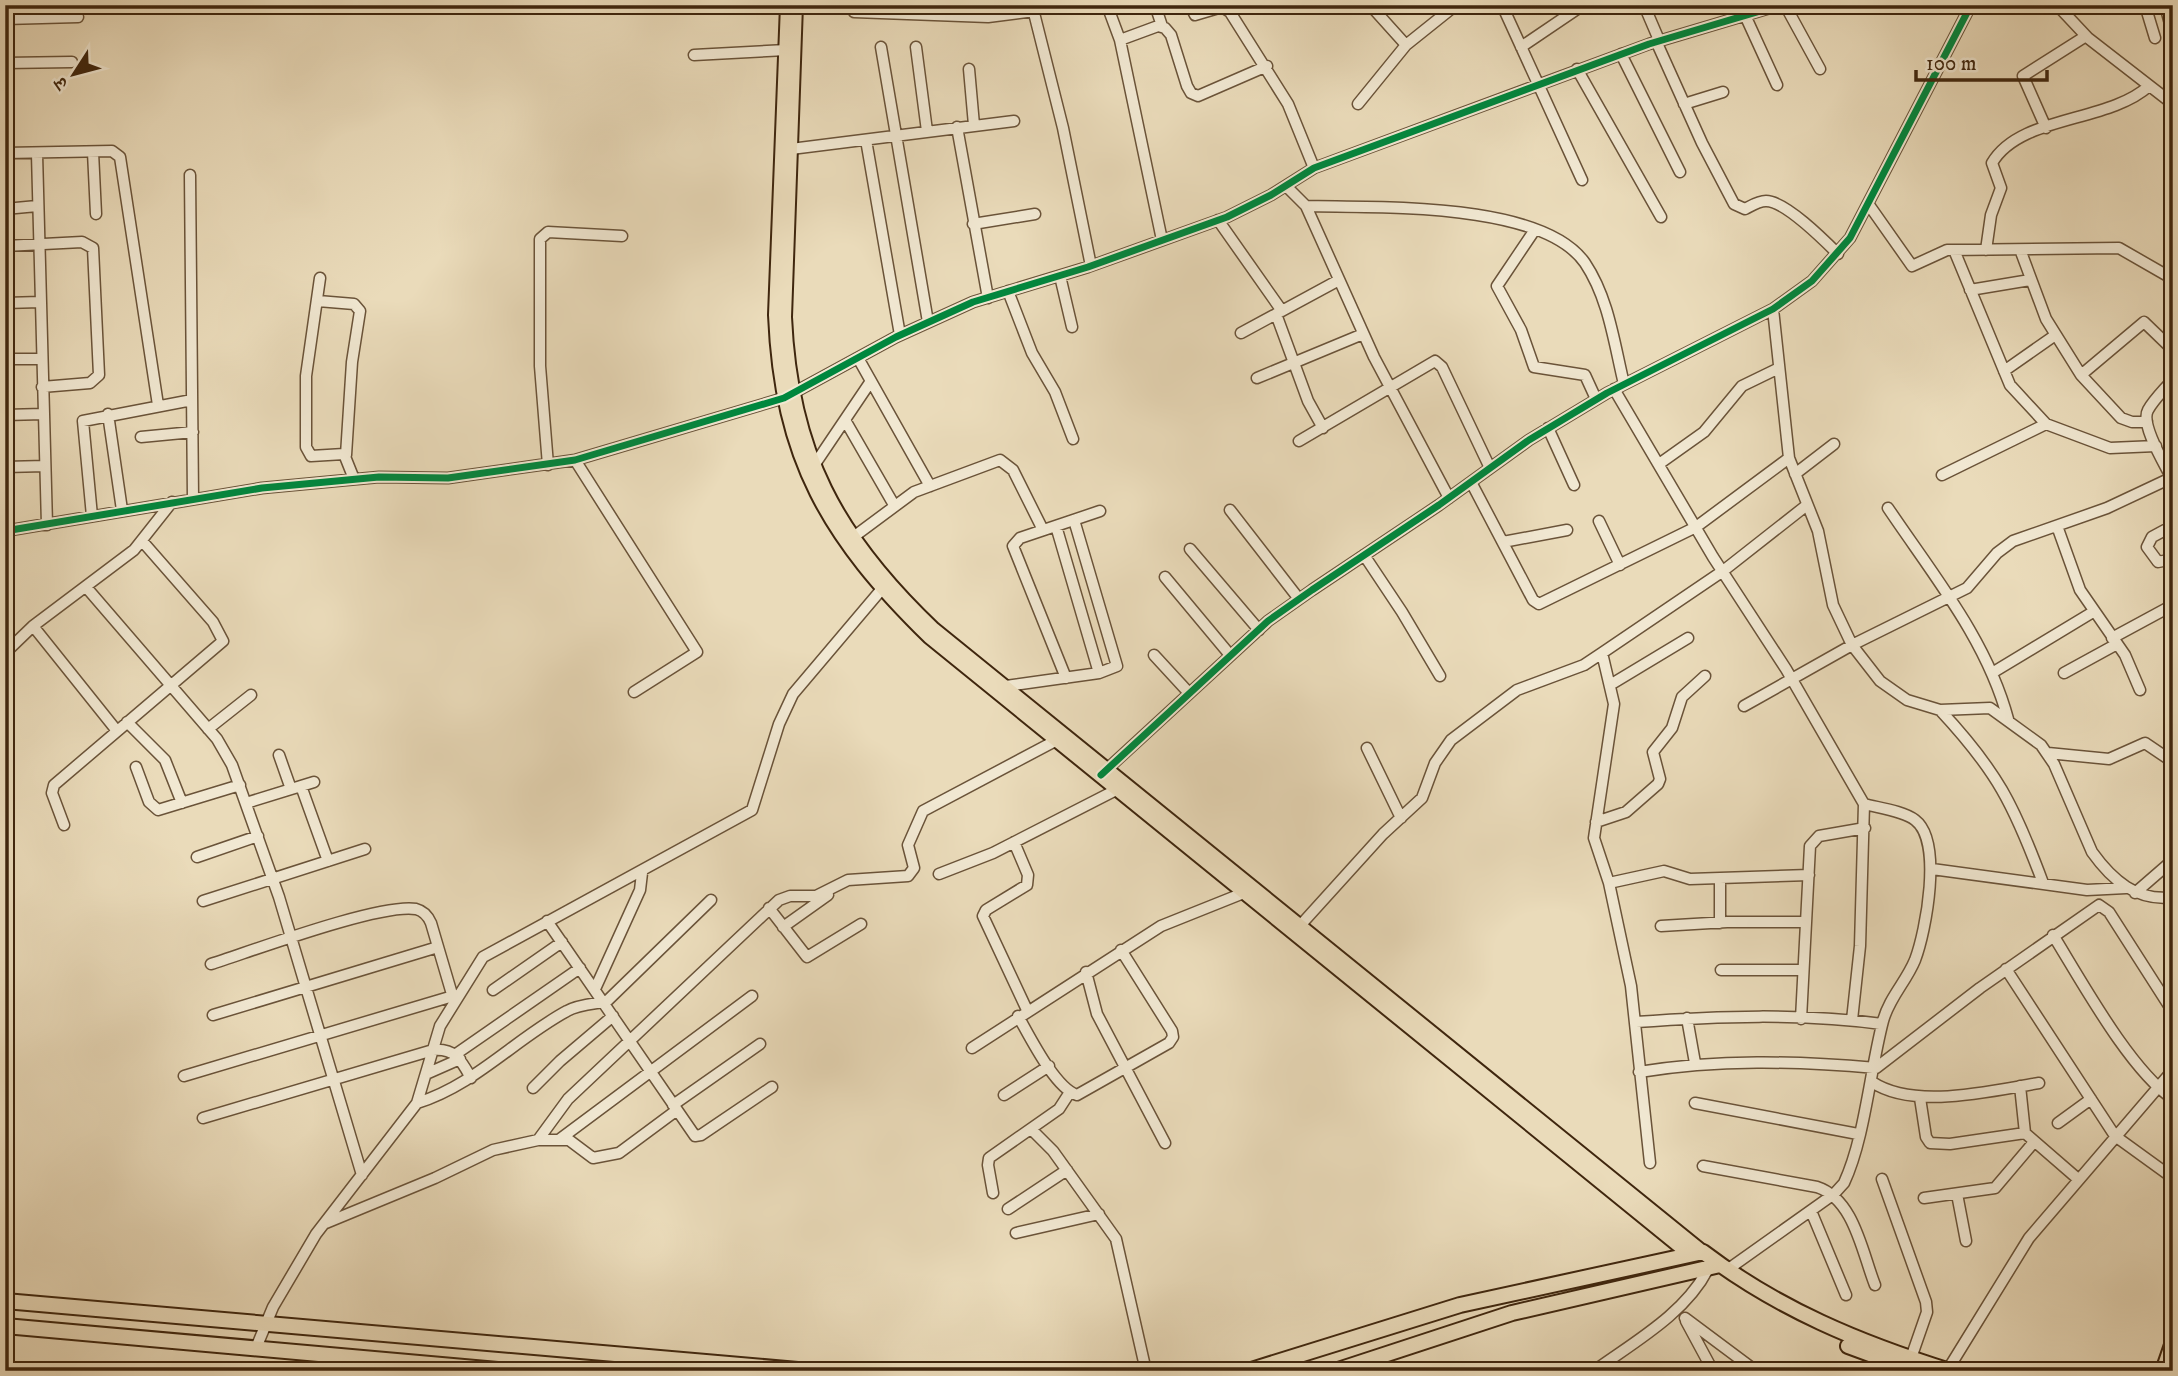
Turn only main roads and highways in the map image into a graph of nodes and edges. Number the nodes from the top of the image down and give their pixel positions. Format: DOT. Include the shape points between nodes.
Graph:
graph roads {
  1 [pos="787,5"];
  2 [pos="796,5"];
  3 [pos="788,396"];
  4 [pos="1104,772"];
  5 [pos="1298,928"];
  6 [pos="1696,1253"];
  7 [pos="1718,1268"];
  8 [pos="5,1301"];
  9 [pos="5,1326"];
  10 [pos="2173,1342"];
  11 [pos="1914,1364"];
  12 [pos="2173,1365"];
  13 [pos="1948,1370"];
  14 [pos="509,1371"];
  15 [pos="809,1371"];
  16 [pos="1248,1371"];
  17 [pos="1335,1371"];
  18 [pos="2163,1371"];
  19 [pos="2171,1371"];
  1 -- 3 [label="main road" via="775,315 777,361"];
  2 -- 3 [label="main road" via="785,317"];
  3 -- 4 [label="main road" via="833,504 890,588"];
  3 -- 4 [label="main road" via="802,459 824,511 881,590 929,637"];
  4 -- 5 [label="main road"];
  4 -- 5 [label="main road" via="1118,789 1246,892"];
  5 -- 6 [label="main road"];
  6 -- 7 [label="highway"];
  6 -- 16 [label="highway" via="1460,1305"];
  7 -- 11 [label="highway" via="1755,1301 1799,1325 1863,1353"];
  7 -- 17 [label="highway" via="1512,1313"];
  8 -- 15 [label="highway"];
  9 -- 14 [label="highway"];
  10 -- 18 [label="highway"];
  11 -- 13 [label="highway"];
  12 -- 19 [label="highway"];
}
